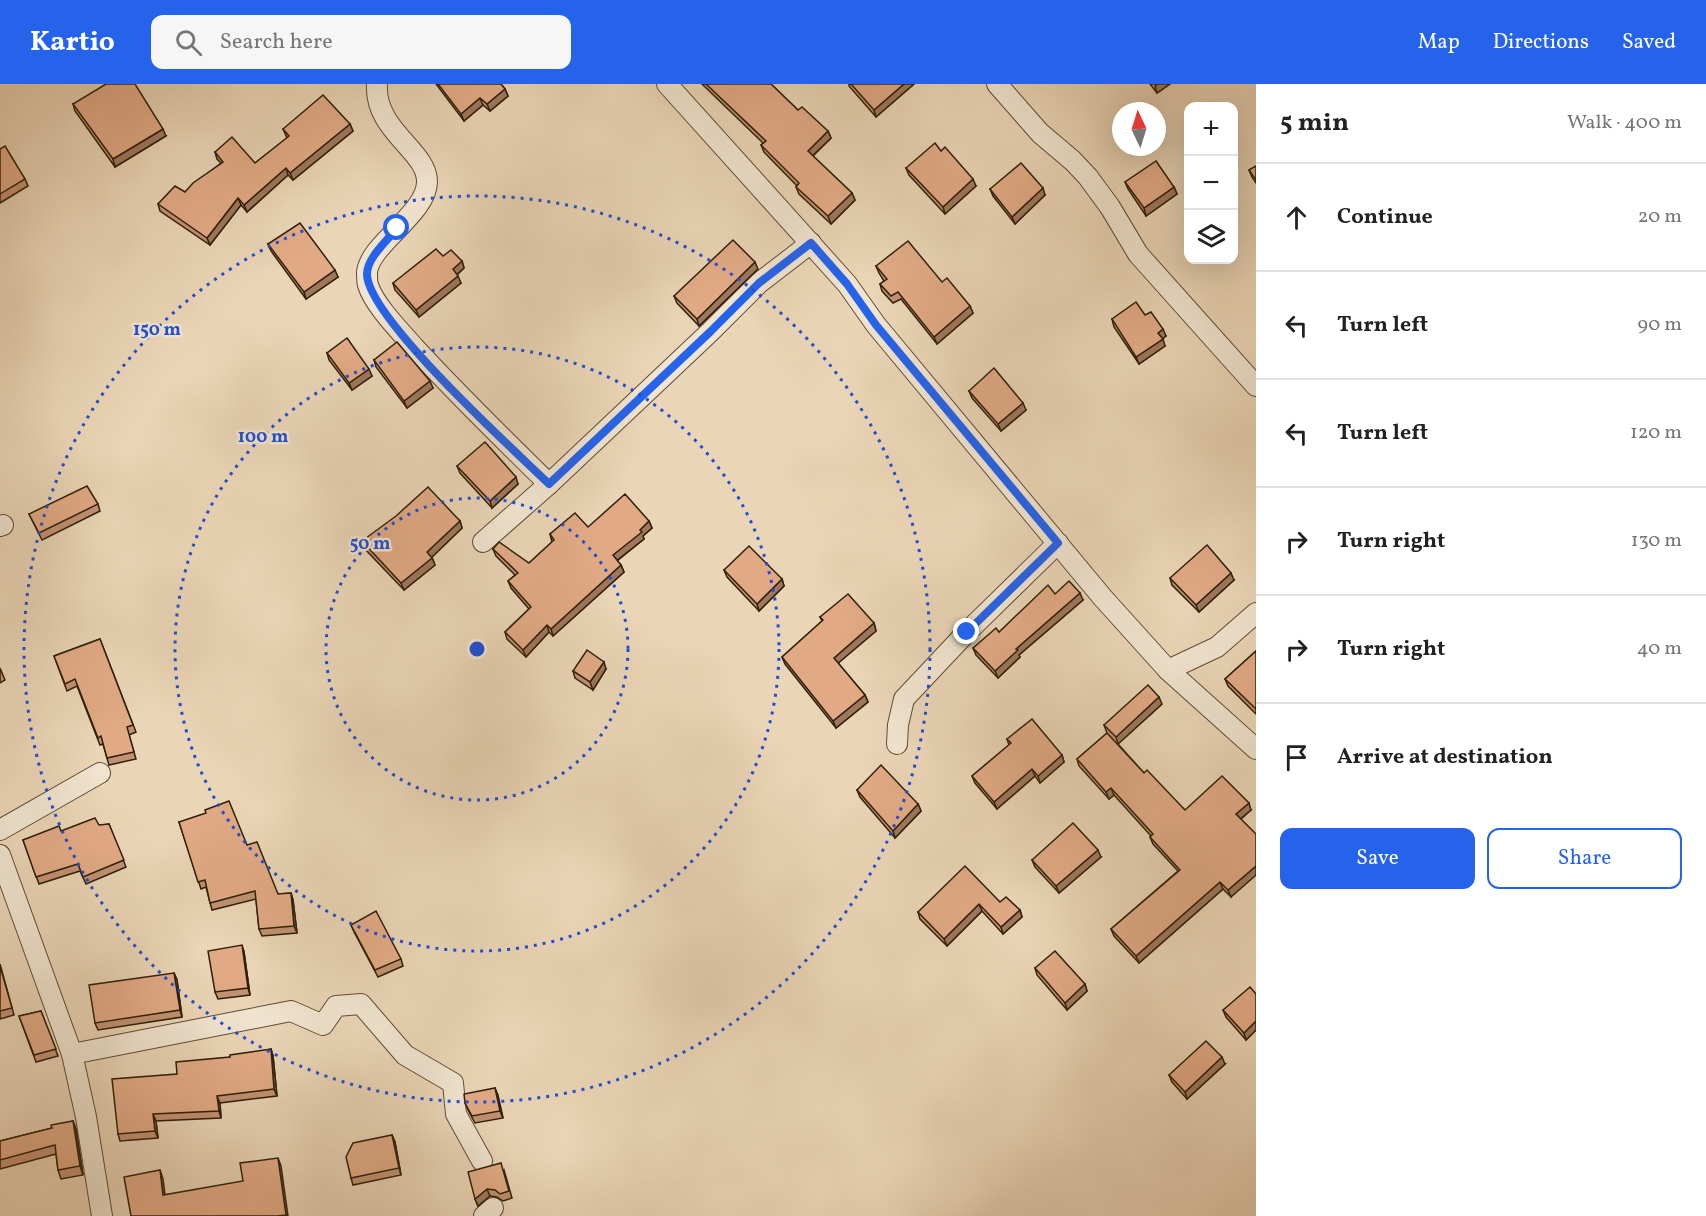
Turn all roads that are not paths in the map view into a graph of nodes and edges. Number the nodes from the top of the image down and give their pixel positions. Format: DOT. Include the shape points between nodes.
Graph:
graph roads {
  1 [pos="377,84"];
  2 [pos="667,84"];
  3 [pos="997,84"];
  4 [pos="811,243"];
  5 [pos="1256,386"];
  6 [pos="549,484"];
  7 [pos="483,542"];
  8 [pos="1058,543"];
  9 [pos="1256,613"];
  10 [pos="1168,670"];
  11 [pos="897,744"];
  12 [pos="1256,749"];
  13 [pos="100,773"];
  14 [pos="0,830"];
  15 [pos="0,855"];
  16 [pos="72,1054"];
  17 [pos="482,1161"];
  18 [pos="102,1216"];
  1 -- 6 [label="street" via="385,120 425,168 428,181 416,209 371,260 368,286 387,316 465,403"];
  2 -- 4 [label="street"];
  3 -- 5 [label="street" via="1040,133 1088,177 1138,254"];
  4 -- 6 [label="street" via="759,283"];
  4 -- 8 [label="street"];
  6 -- 7 [label="street"];
  8 -- 10 [label="street"];
  8 -- 11 [label="street" via="904,699"];
  9 -- 10 [label="street" via="1217,647"];
  10 -- 12 [label="street"];
  13 -- 14 [label="street"];
  15 -- 16 [label="street"];
  16 -- 17 [label="street" via="291,1011 323,1025 336,1006 361,1004 405,1055 453,1083 456,1114"];
  16 -- 18 [label="street"];
}
